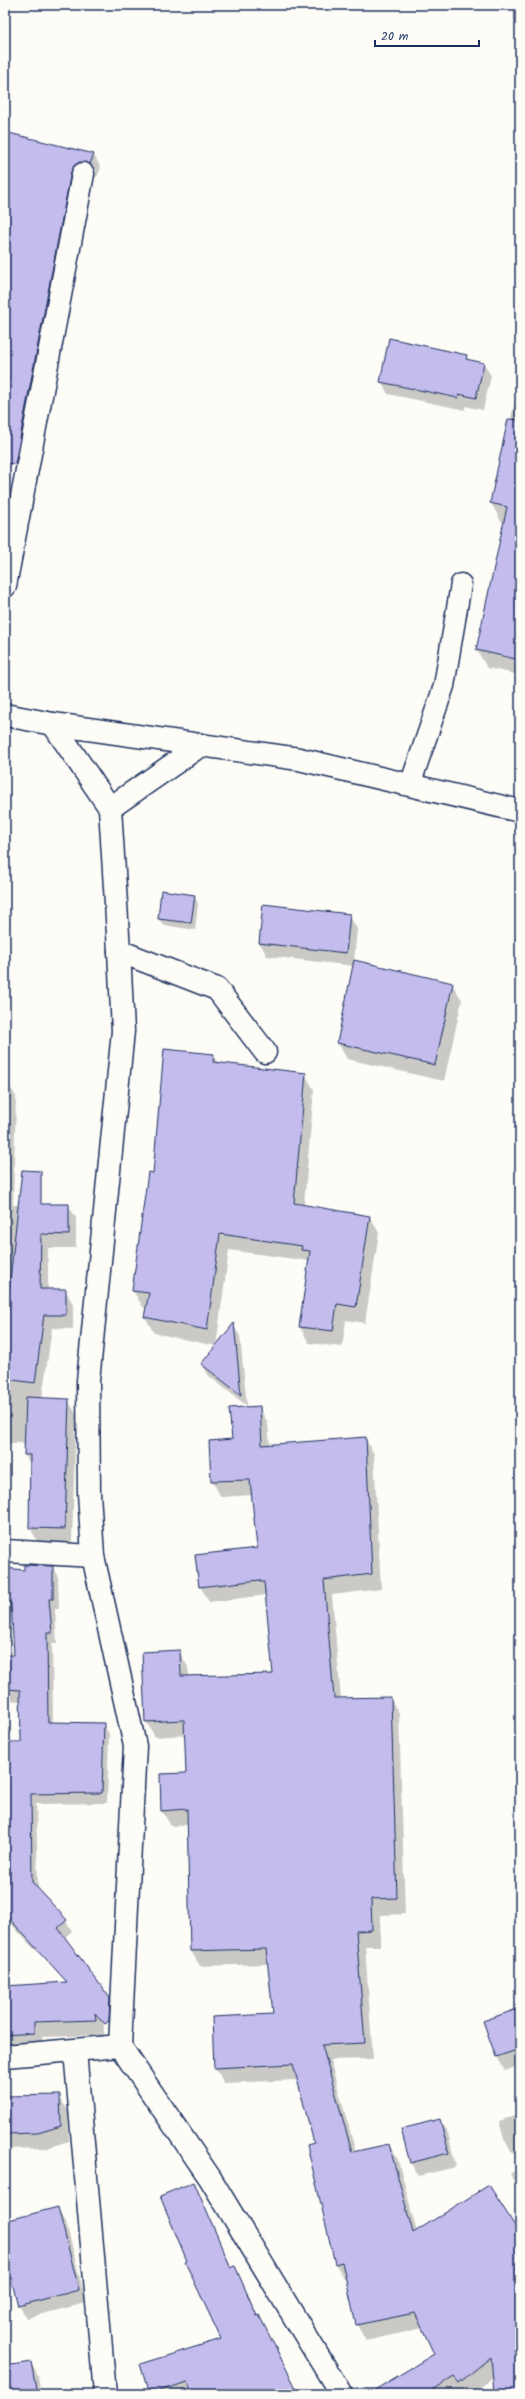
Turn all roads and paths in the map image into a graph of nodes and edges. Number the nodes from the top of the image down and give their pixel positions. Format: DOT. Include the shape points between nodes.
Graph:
graph roads {
  1 [pos="83,174"];
  2 [pos="461,584"];
  3 [pos="5,586"];
  4 [pos="5,715"];
  5 [pos="53,724"];
  6 [pos="201,745"];
  7 [pos="410,785"];
  8 [pos="110,808"];
  9 [pos="520,811"];
  10 [pos="119,951"];
  11 [pos="265,1052"];
  12 [pos="5,1551"];
  13 [pos="93,1556"];
  14 [pos="120,2046"];
  15 [pos="75,2051"];
  16 [pos="5,2056"];
  17 [pos="105,2394"];
  18 [pos="341,2394"];
  1 -- 3 [label="street"];
  2 -- 7 [label="lane" via="444,686"];
  4 -- 5 [label="street"];
  5 -- 6 [label="street"];
  5 -- 8 [label="street"];
  6 -- 7 [label="street" via="299,759"];
  6 -- 8 [label="street"];
  7 -- 9 [label="street"];
  8 -- 10 [label="street"];
  10 -- 11 [label="street" via="217,989"];
  10 -- 13 [label="street" via="123,1031 88,1382 89,1493"];
  12 -- 13 [label="street"];
  13 -- 14 [label="street" via="135,1746"];
  14 -- 15 [label="street"];
  14 -- 18 [label="street" via="210,2178"];
  15 -- 16 [label="street"];
  15 -- 17 [label="street"];
}
